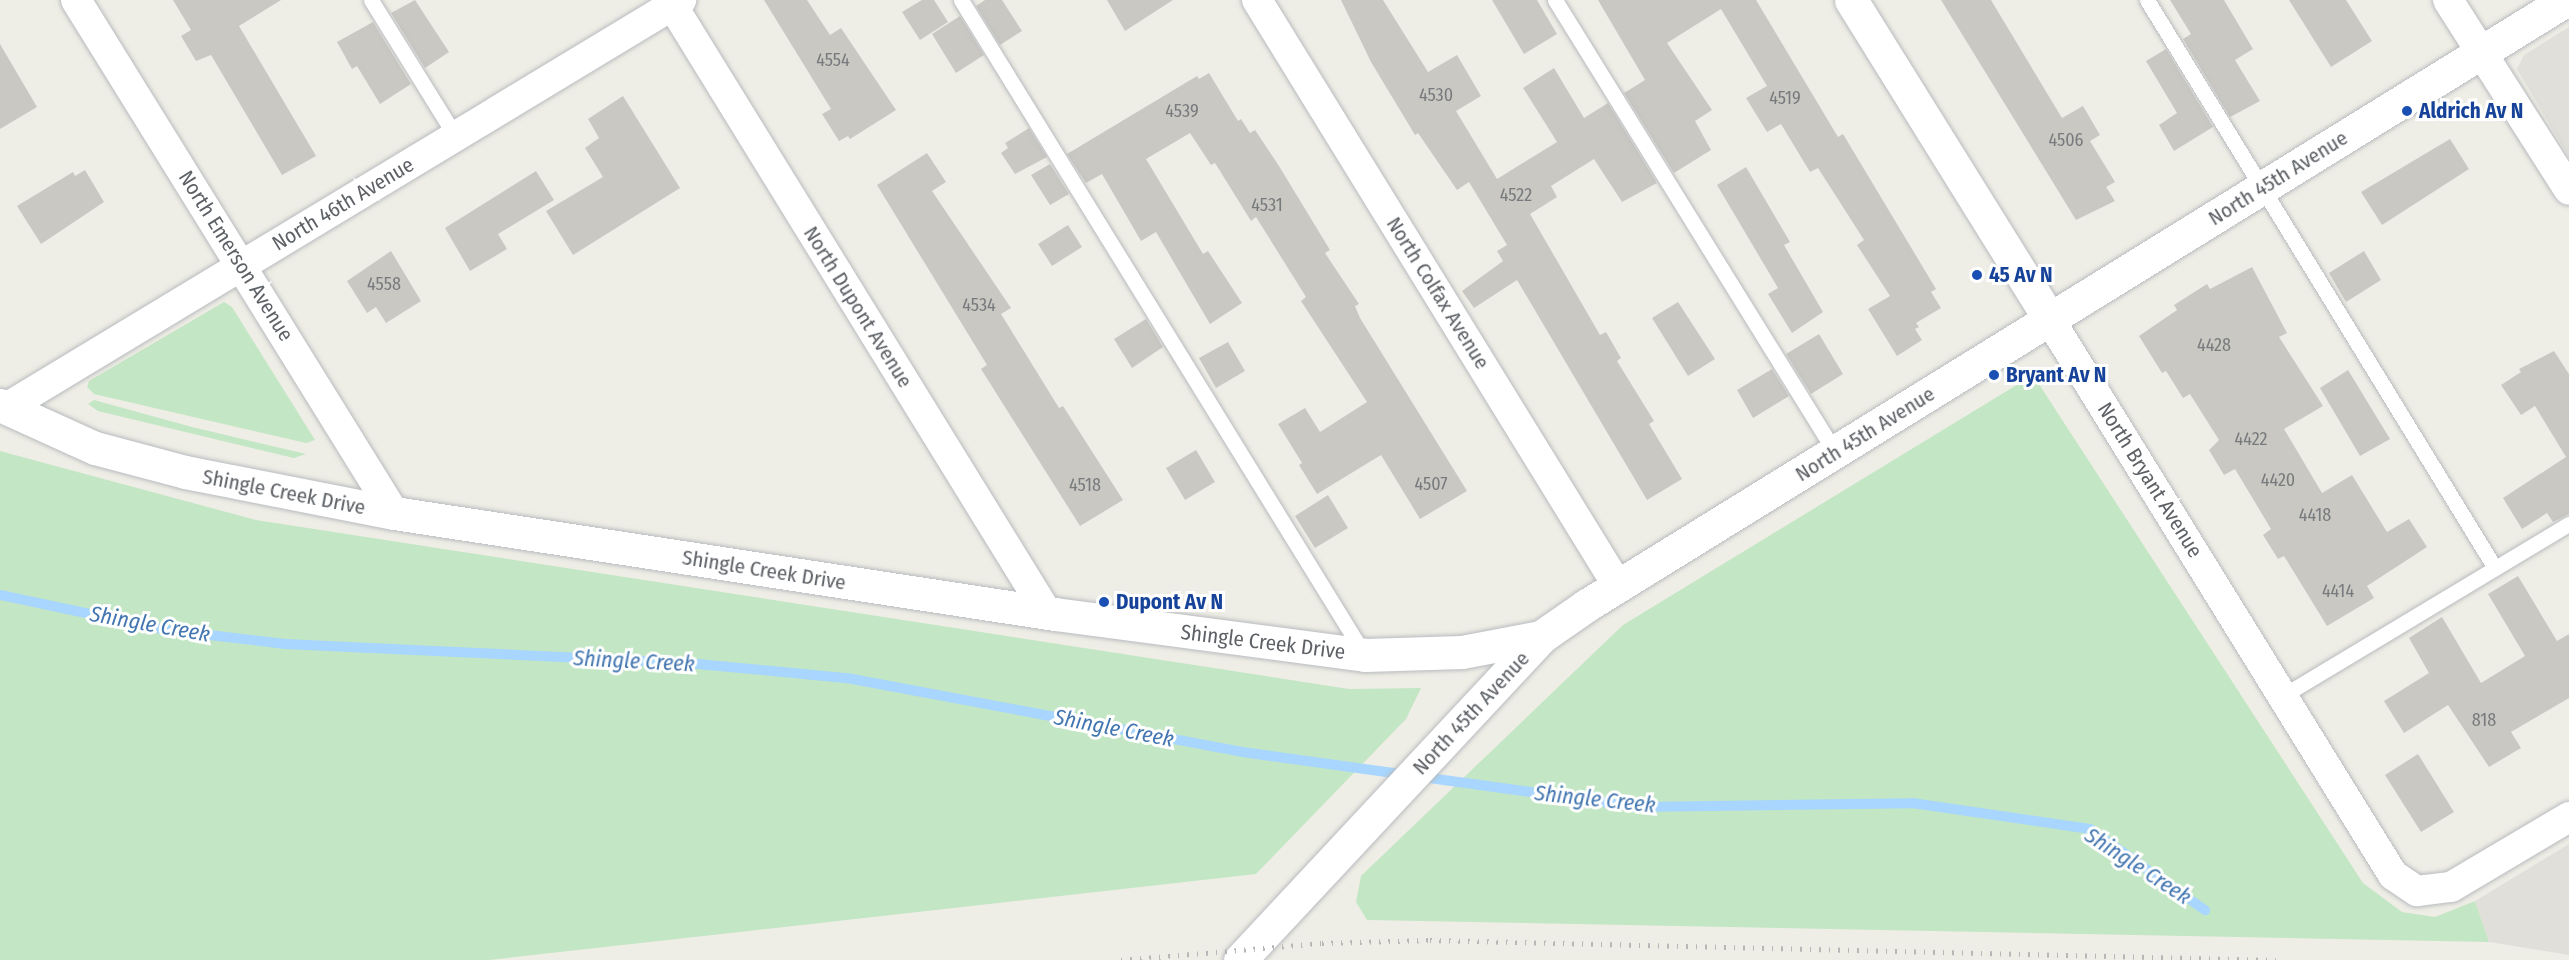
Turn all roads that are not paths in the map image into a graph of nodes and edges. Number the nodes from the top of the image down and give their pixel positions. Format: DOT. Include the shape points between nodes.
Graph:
graph roads {
  1 [pos="76,0"];
  2 [pos="371,0"];
  3 [pos="961,0"];
  4 [pos="1257,0"];
  5 [pos="1555,0"];
  6 [pos="1851,0"];
  7 [pos="2147,0"];
  8 [pos="2448,0"];
  9 [pos="2566,0"];
  10 [pos="674,2"];
  11 [pos="2481,53"];
  12 [pos="456,137"];
  13 [pos="2262,188"];
  14 [pos="2569,190"];
  15 [pos="242,264"];
  16 [pos="2050,320"];
  17 [pos="2,400"];
  18 [pos="1835,453"];
  19 [pos="394,513"];
  20 [pos="2569,524"];
  21 [pos="2495,568"];
  22 [pos="1618,586"];
  23 [pos="1047,613"];
  24 [pos="1541,638"];
  25 [pos="1365,655"];
  26 [pos="2284,695"];
  27 [pos="2569,817"];
  28 [pos="1240,960"];
  1 -- 15 [label="street, North Emerson Avenue"];
  2 -- 12 [label="lane"];
  3 -- 25 [label="lane"];
  4 -- 22 [label="street, North Colfax Avenue"];
  5 -- 18 [label="lane"];
  6 -- 16 [label="street, North Bryant Avenue"];
  7 -- 13 [label="lane"];
  8 -- 11 [label="street"];
  9 -- 11 [label="street, North 45th Avenue"];
  10 -- 12 [label="street, North 46th Avenue"];
  10 -- 23 [label="street, North Dupont Avenue"];
  11 -- 13 [label="street, North 45th Avenue"];
  11 -- 14 [label="street"];
  12 -- 15 [label="street, North 46th Avenue"];
  13 -- 16 [label="street, North 45th Avenue"];
  13 -- 21 [label="lane"];
  15 -- 17 [label="street, North 46th Avenue"];
  15 -- 19 [label="street, North Emerson Avenue"];
  16 -- 18 [label="street, North 45th Avenue"];
  16 -- 26 [label="street, North Bryant Avenue"];
  17 -- 19 [label="street, Shingle Creek Drive" via="95,447 185,472"];
  18 -- 22 [label="street, North 45th Avenue"];
  19 -- 23 [label="street, Shingle Creek Drive"];
  20 -- 21 [label="lane"];
  21 -- 26 [label="lane"];
  22 -- 24 [label="street, North 45th Avenue"];
  23 -- 25 [label="street, Shingle Creek Drive"];
  24 -- 25 [label="street, Shingle Creek Drive" via="1462,652"];
  24 -- 28 [label="street, North 45th Avenue"];
  26 -- 27 [label="street, North Bryant Avenue" via="2393,875 2417,891 2451,888"];
}
